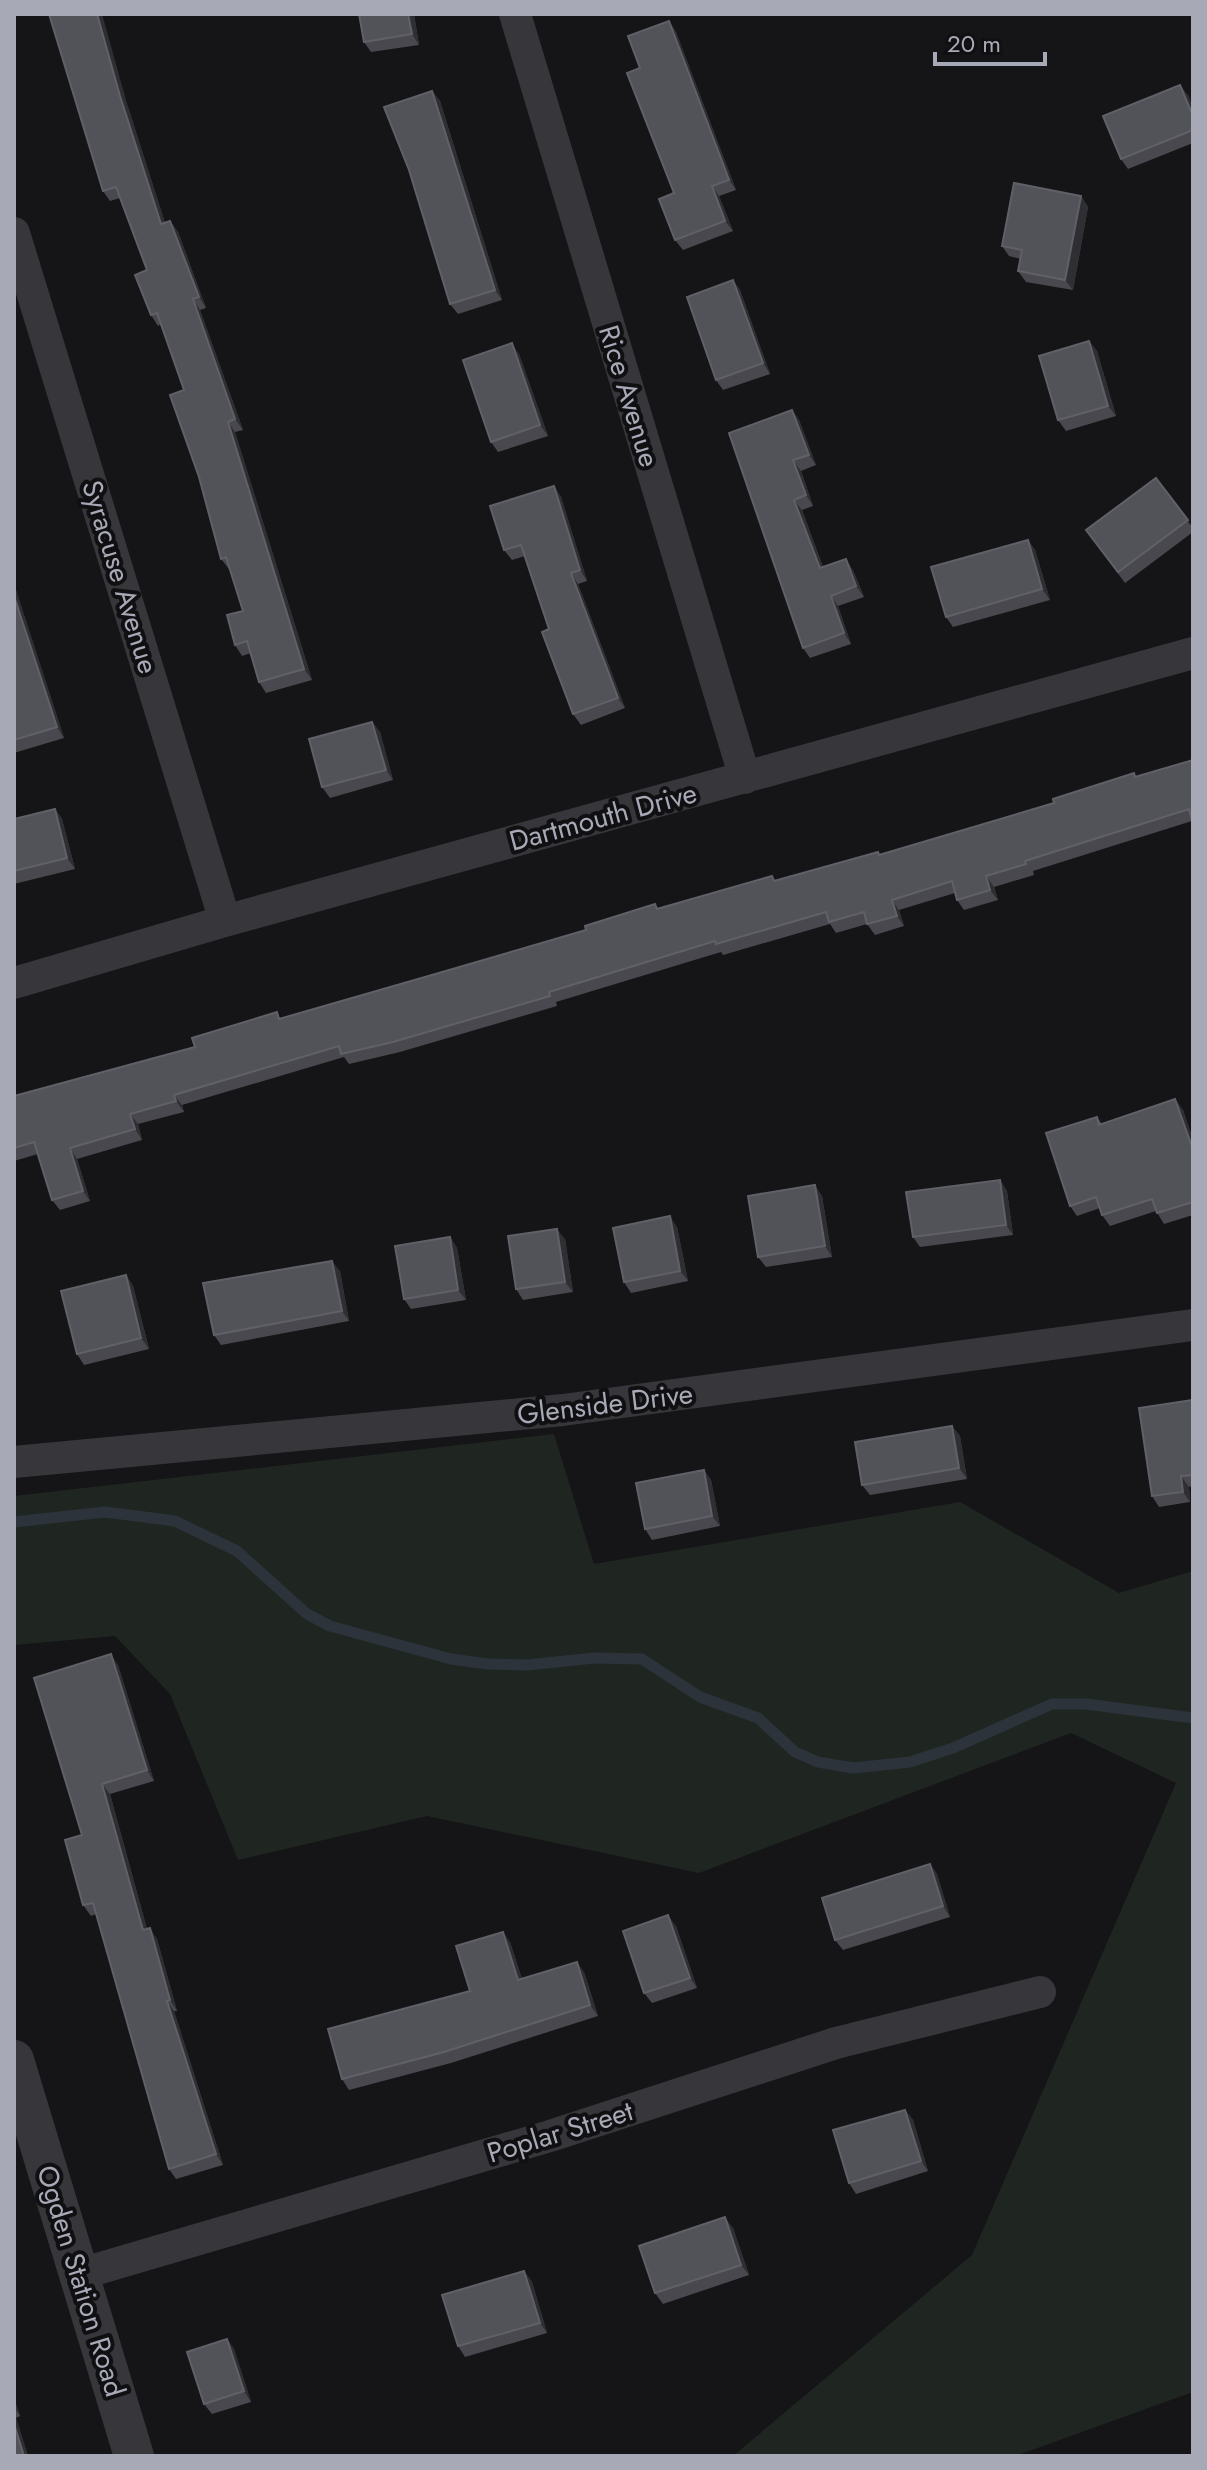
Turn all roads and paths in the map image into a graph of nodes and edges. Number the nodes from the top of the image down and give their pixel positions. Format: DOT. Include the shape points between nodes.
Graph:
graph roads {
  1 [pos="515,14"];
  2 [pos="14,233"];
  3 [pos="1193,653"];
  4 [pos="745,778"];
  5 [pos="225,921"];
  6 [pos="14,983"];
  7 [pos="1193,1325"];
  8 [pos="14,1462"];
  9 [pos="1040,1992"];
  10 [pos="14,2060"];
  11 [pos="80,2274"];
  12 [pos="134,2456"];
  1 -- 4 [label="street, Rice Avenue"];
  2 -- 5 [label="street, Syracuse Avenue"];
  3 -- 4 [label="street, Dartmouth Drive"];
  4 -- 5 [label="street, Dartmouth Drive"];
  5 -- 6 [label="street, Dartmouth Drive"];
  7 -- 8 [label="street, Glenside Drive" via="563,1410"];
  9 -- 11 [label="street, Poplar Street" via="836,2043 550,2136"];
  10 -- 11 [label="street, Ogden Station Road"];
  11 -- 12 [label="street, Ogden Station Road"];
}
